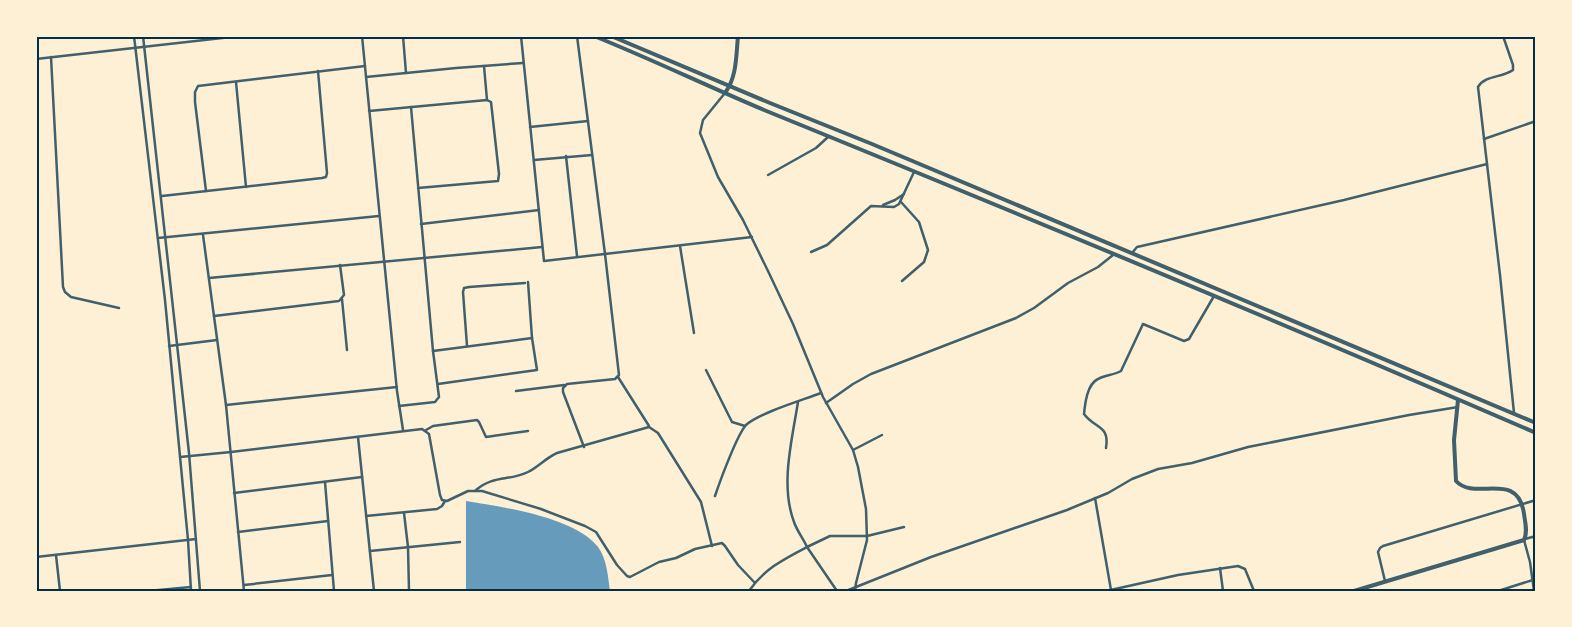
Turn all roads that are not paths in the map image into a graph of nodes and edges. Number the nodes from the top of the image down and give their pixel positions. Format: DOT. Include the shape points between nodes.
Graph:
graph roads {
  1 [pos="134,36"];
  2 [pos="143,36"];
  3 [pos="188,36"];
  4 [pos="240,36"];
  5 [pos="362,36"];
  6 [pos="426,36"];
  7 [pos="521,36"];
  8 [pos="577,36"];
  9 [pos="594,36"];
  10 [pos="611,36"];
  11 [pos="738,36"];
  12 [pos="1503,36"];
  13 [pos="403,37"];
  14 [pos="213,38"];
  15 [pos="189,42"];
  16 [pos="144,47"];
  17 [pos="135,48"];
  18 [pos="51,57"];
  19 [pos="36,59"];
  20 [pos="523,63"];
  21 [pos="365,66"];
  22 [pos="484,66"];
  23 [pos="318,71"];
  24 [pos="406,73"];
  25 [pos="366,77"];
  26 [pos="236,82"];
  27 [pos="730,86"];
  28 [pos="724,93"];
  29 [pos="487,100"];
  30 [pos="411,107"];
  31 [pos="369,111"];
  32 [pos="588,121"];
  33 [pos="1536,122"];
  34 [pos="530,127"];
  35 [pos="829,136"];
  36 [pos="1484,139"];
  37 [pos="592,154"];
  38 [pos="566,156"];
  39 [pos="534,160"];
  40 [pos="1487,164"];
  41 [pos="914,171"];
  42 [pos="768,175"];
  43 [pos="246,187"];
  44 [pos="418,188"];
  45 [pos="206,191"];
  46 [pos="906,193"];
  47 [pos="162,196"];
  48 [pos="901,202"];
  49 [pos="879,206"];
  50 [pos="538,210"];
  51 [pos="379,216"];
  52 [pos="421,224"];
  53 [pos="204,235"];
  54 [pos="752,237"];
  55 [pos="158,238"];
  56 [pos="166,238"];
  57 [pos="680,246"];
  58 [pos="542,247"];
  59 [pos="811,252"];
  60 [pos="605,254"];
  61 [pos="1133,254"];
  62 [pos="1113,255"];
  63 [pos="577,256"];
  64 [pos="424,257"];
  65 [pos="384,260"];
  66 [pos="1131,262"];
  67 [pos="340,265"];
  68 [pos="209,278"];
  69 [pos="902,281"];
  70 [pos="1214,296"];
  71 [pos="343,298"];
  72 [pos="119,308"];
  73 [pos="214,316"];
  74 [pos="694,333"];
  75 [pos="532,338"];
  76 [pos="216,340"];
  77 [pos="177,345"];
  78 [pos="169,346"];
  79 [pos="466,346"];
  80 [pos="347,350"];
  81 [pos="433,351"];
  82 [pos="706,370"];
  83 [pos="618,377"];
  84 [pos="438,384"];
  85 [pos="564,385"];
  86 [pos="397,387"];
  87 [pos="516,390"];
  88 [pos="822,393"];
  89 [pos="1458,400"];
  90 [pos="798,402"];
  91 [pos="826,404"];
  92 [pos="226,405"];
  93 [pos="399,406"];
  94 [pos="1458,407"];
  95 [pos="1514,414"];
  96 [pos="1536,423"];
  97 [pos="745,426"];
  98 [pos="650,428"];
  99 [pos="426,430"];
  100 [pos="403,431"];
  101 [pos="528,431"];
  102 [pos="1536,433"];
  103 [pos="882,435"];
  104 [pos="358,437"];
  105 [pos="584,447"];
  106 [pos="1106,448"];
  107 [pos="853,450"];
  108 [pos="231,452"];
  109 [pos="190,456"];
  110 [pos="180,457"];
  111 [pos="362,477"];
  112 [pos="325,482"];
  113 [pos="476,490"];
  114 [pos="234,493"];
  115 [pos="715,496"];
  116 [pos="1095,498"];
  117 [pos="1536,500"];
  118 [pos="445,501"];
  119 [pos="1522,504"];
  120 [pos="404,513"];
  121 [pos="366,516"];
  122 [pos="328,521"];
  123 [pos="904,527"];
  124 [pos="238,532"];
  125 [pos="867,536"];
  126 [pos="1536,536"];
  127 [pos="196,539"];
  128 [pos="188,540"];
  129 [pos="1525,540"];
  130 [pos="460,542"];
  131 [pos="712,546"];
  132 [pos="408,547"];
  133 [pos="807,547"];
  134 [pos="370,551"];
  135 [pos="56,555"];
  136 [pos="36,557"];
  137 [pos="1220,568"];
  138 [pos="332,575"];
  139 [pos="1534,580"];
  140 [pos="1386,581"];
  141 [pos="754,583"];
  142 [pos="244,585"];
  143 [pos="191,589"];
  144 [pos="855,589"];
  145 [pos="1111,590"];
  146 [pos="60,591"];
  147 [pos="148,591"];
  148 [pos="200,591"];
  149 [pos="244,591"];
  150 [pos="334,591"];
  151 [pos="374,591"];
  152 [pos="409,591"];
  153 [pos="749,591"];
  154 [pos="837,591"];
  155 [pos="846,591"];
  156 [pos="1106,591"];
  157 [pos="1223,591"];
  158 [pos="1254,591"];
  159 [pos="1354,591"];
  160 [pos="1498,591"];
  161 [pos="1534,591"];
  1 -- 17 [label="street"];
  2 -- 16 [label="street"];
  3 -- 15 [label="street"];
  4 -- 14 [label="street"];
  5 -- 21 [label="street"];
  6 -- 13 [label="street"];
  7 -- 20 [label="street"];
  8 -- 32 [label="street"];
  9 -- 28 [label="street"];
  10 -- 27 [label="street"];
  11 -- 27 [label="street"];
  12 -- 36 [label="street" via="1513,68 1480,84 1478,92"];
  13 -- 24 [label="street"];
  14 -- 15 [label="street"];
  15 -- 16 [label="street"];
  16 -- 17 [label="street"];
  16 -- 47 [label="street"];
  17 -- 18 [label="street"];
  17 -- 55 [label="street"];
  18 -- 19 [label="street"];
  18 -- 72 [label="street" via="64,292 70,297"];
  20 -- 22 [label="street"];
  20 -- 34 [label="street"];
  21 -- 23 [label="street"];
  21 -- 25 [label="street"];
  22 -- 24 [label="street"];
  22 -- 29 [label="street"];
  23 -- 26 [label="street"];
  23 -- 43 [label="street" via="327,175"];
  24 -- 25 [label="street"];
  25 -- 31 [label="street"];
  26 -- 43 [label="street"];
  26 -- 45 [label="street" via="202,85 195,92"];
  27 -- 28 [label="street"];
  27 -- 61 [label="street"];
  28 -- 35 [label="street"];
  28 -- 54 [label="street" via="703,120 700,133 718,177"];
  29 -- 30 [label="street"];
  29 -- 44 [label="street" via="492,104 498,181"];
  30 -- 31 [label="street"];
  30 -- 44 [label="street"];
  31 -- 51 [label="street"];
  32 -- 34 [label="street"];
  32 -- 37 [label="street"];
  33 -- 36 [label="street"];
  34 -- 39 [label="street"];
  35 -- 41 [label="street"];
  35 -- 42 [label="street" via="816,148"];
  36 -- 40 [label="street"];
  37 -- 38 [label="street"];
  37 -- 60 [label="street"];
  38 -- 39 [label="street"];
  38 -- 63 [label="street"];
  39 -- 50 [label="street"];
  40 -- 61 [label="street" via="1137,247"];
  40 -- 95 [label="street"];
  41 -- 46 [label="street"];
  41 -- 62 [label="street"];
  43 -- 45 [label="street"];
  44 -- 52 [label="street"];
  45 -- 47 [label="street"];
  46 -- 48 [label="street"];
  46 -- 49 [label="street"];
  47 -- 56 [label="street"];
  48 -- 49 [label="street" via="894,207"];
  48 -- 69 [label="street" via="919,222 928,250 922,265"];
  49 -- 59 [label="street" via="866,209 827,245"];
  50 -- 52 [label="street"];
  50 -- 58 [label="street"];
  51 -- 53 [label="street"];
  51 -- 65 [label="street"];
  52 -- 64 [label="street"];
  53 -- 56 [label="street"];
  53 -- 68 [label="street"];
  54 -- 57 [label="street"];
  54 -- 88 [label="street"];
  55 -- 56 [label="street"];
  55 -- 78 [label="street"];
  56 -- 77 [label="street"];
  57 -- 60 [label="street"];
  57 -- 74 [label="street"];
  58 -- 63 [label="street" via="545,261"];
  58 -- 64 [label="street"];
  60 -- 63 [label="street"];
  60 -- 83 [label="street"];
  61 -- 66 [label="street"];
  61 -- 95 [label="street"];
  62 -- 66 [label="street"];
  62 -- 91 [label="street" via="1016,318 878,372 853,384"];
  64 -- 65 [label="street"];
  64 -- 81 [label="street"];
  65 -- 67 [label="street"];
  65 -- 86 [label="street"];
  66 -- 70 [label="street"];
  67 -- 68 [label="street"];
  67 -- 71 [label="street"];
  68 -- 73 [label="street"];
  70 -- 89 [label="street"];
  70 -- 106 [label="street" via="1189,339 1184,341 1144,324 1121,371 1092,383 1084,414 1106,433"];
  71 -- 73 [label="street"];
  71 -- 80 [label="street"];
  73 -- 76 [label="street"];
  75 -- 79 [label="street"];
  75 -- 79 [label="street" via="527,283 469,286 463,292"];
  75 -- 84 [label="street" via="537,370"];
  76 -- 77 [label="street"];
  76 -- 92 [label="street"];
  77 -- 78 [label="street"];
  77 -- 109 [label="street"];
  78 -- 110 [label="street"];
  79 -- 81 [label="street"];
  81 -- 84 [label="street"];
  82 -- 97 [label="street" via="732,422"];
  83 -- 85 [label="street"];
  83 -- 98 [label="street"];
  84 -- 93 [label="street" via="438,400"];
  85 -- 87 [label="street"];
  85 -- 105 [label="street" via="563,392"];
  86 -- 92 [label="street"];
  86 -- 93 [label="street"];
  88 -- 90 [label="street"];
  88 -- 91 [label="street"];
  89 -- 94 [label="street"];
  89 -- 102 [label="street"];
  90 -- 97 [label="street"];
  90 -- 133 [label="street" via="788,482 794,522"];
  91 -- 107 [label="street"];
  92 -- 108 [label="street"];
  93 -- 100 [label="street"];
  94 -- 116 [label="street" via="1239,449 1152,471"];
  94 -- 119 [label="street" via="1454,440 1456,481 1464,487 1510,491"];
  95 -- 96 [label="street"];
  97 -- 115 [label="street"];
  98 -- 105 [label="street"];
  98 -- 131 [label="street" via="658,433 699,498"];
  99 -- 100 [label="street"];
  99 -- 101 [label="street" via="433,426 477,420 486,437"];
  99 -- 118 [label="street" via="440,495"];
  100 -- 104 [label="street"];
  103 -- 107 [label="street"];
  104 -- 108 [label="street"];
  104 -- 111 [label="street"];
  105 -- 113 [label="street" via="557,454 528,472 489,481"];
  107 -- 125 [label="street" via="865,499"];
  108 -- 109 [label="street"];
  108 -- 114 [label="street"];
  109 -- 110 [label="street"];
  109 -- 127 [label="street"];
  110 -- 128 [label="street"];
  111 -- 112 [label="street"];
  111 -- 121 [label="street"];
  112 -- 114 [label="street"];
  112 -- 122 [label="street"];
  113 -- 118 [label="street"];
  113 -- 131 [label="street" via="541,509 591,529 628,577 659,562"];
  114 -- 124 [label="street"];
  116 -- 144 [label="street" via="931,557"];
  116 -- 145 [label="street"];
  117 -- 119 [label="street"];
  118 -- 120 [label="street" via="438,509"];
  119 -- 129 [label="street"];
  119 -- 140 [label="street" via="1383,546 1378,552"];
  120 -- 121 [label="street"];
  120 -- 132 [label="street"];
  121 -- 134 [label="street"];
  122 -- 124 [label="street"];
  122 -- 138 [label="street"];
  123 -- 125 [label="street"];
  124 -- 142 [label="street"];
  125 -- 133 [label="street" via="830,536"];
  125 -- 144 [label="street"];
  126 -- 129 [label="street"];
  127 -- 128 [label="street"];
  127 -- 148 [label="street"];
  128 -- 135 [label="street"];
  128 -- 143 [label="street"];
  129 -- 139 [label="street"];
  129 -- 140 [label="street"];
  130 -- 132 [label="street"];
  131 -- 141 [label="street" via="724,544"];
  132 -- 134 [label="street"];
  132 -- 152 [label="street"];
  133 -- 141 [label="street" via="776,564"];
  133 -- 154 [label="street"];
  134 -- 151 [label="street"];
  135 -- 136 [label="street"];
  135 -- 146 [label="street"];
  137 -- 145 [label="street"];
  137 -- 157 [label="street"];
  137 -- 158 [label="street" via="1241,566 1248,574"];
  138 -- 142 [label="street"];
  138 -- 150 [label="street"];
  139 -- 160 [label="street"];
  139 -- 161 [label="street"];
  140 -- 159 [label="street"];
  141 -- 153 [label="street"];
  142 -- 149 [label="street"];
  143 -- 147 [label="street"];
  144 -- 155 [label="street"];
  145 -- 156 [label="street"];
}
